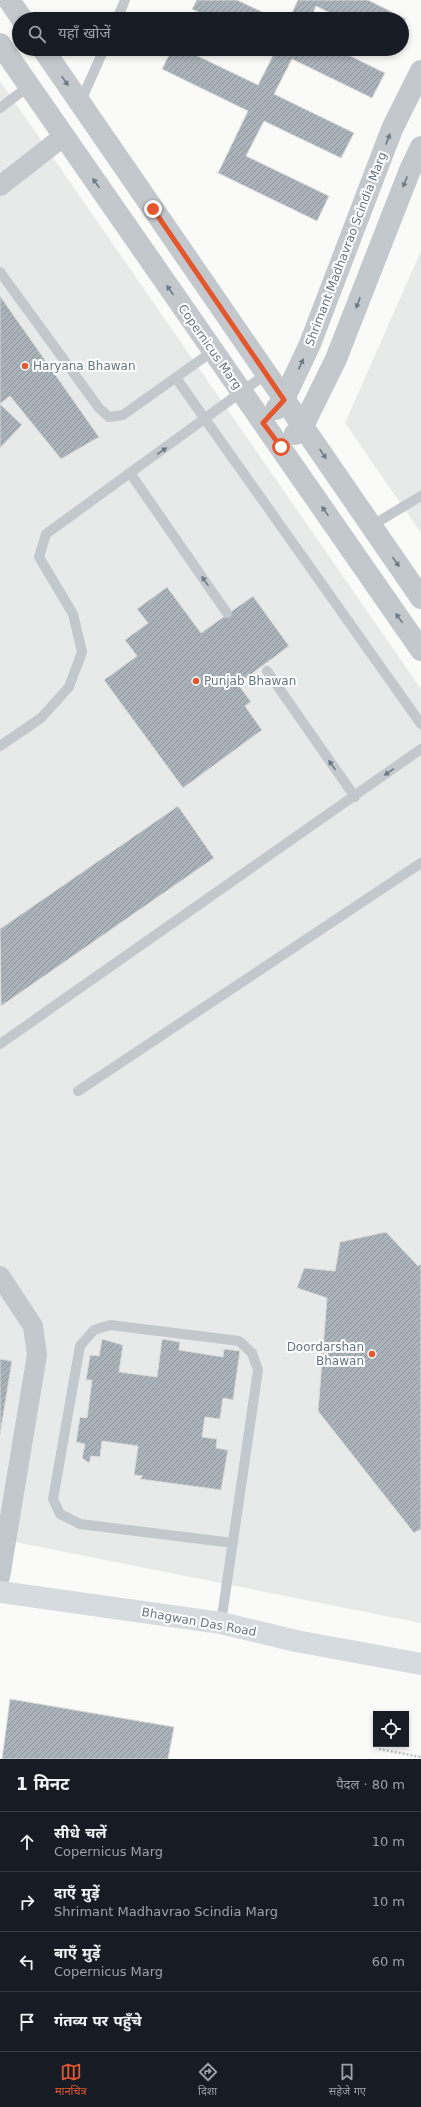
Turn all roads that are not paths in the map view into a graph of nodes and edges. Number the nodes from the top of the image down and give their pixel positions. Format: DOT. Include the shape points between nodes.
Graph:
graph roads {
  1 [pos="9,0"];
  2 [pos="125,0"];
  3 [pos="17,12"];
  4 [pos="120,12"];
  5 [pos="0,44"];
  6 [pos="48,56"];
  7 [pos="101,56"];
  8 [pos="421,71"];
  9 [pos="29,86"];
  10 [pos="80,103"];
  11 [pos="0,108"];
  12 [pos="64,136"];
  13 [pos="421,147"];
  14 [pos="0,186"];
  15 [pos="153,209"];
  16 [pos="128,228"];
  17 [pos="0,272"];
  18 [pos="213,351"];
  19 [pos="266,374"];
  20 [pos="176,378"];
  21 [pos="242,392"];
  22 [pos="284,400"];
  23 [pos="206,418"];
  24 [pos="263,423"];
  25 [pos="303,426"];
  26 [pos="281,447"];
  27 [pos="130,473"];
  28 [pos="421,496"];
  29 [pos="371,526"];
  30 [pos="421,598"];
  31 [pos="227,613"];
  32 [pos="421,650"];
  33 [pos="267,671"];
  34 [pos="421,724"];
  35 [pos="0,746"];
  36 [pos="421,749"];
  37 [pos="355,796"];
  38 [pos="421,863"];
  39 [pos="0,1044"];
  40 [pos="78,1091"];
  41 [pos="0,1276"];
  42 [pos="233,1543"];
  43 [pos="0,1577"];
  44 [pos="0,1592"];
  45 [pos="221,1623"];
  46 [pos="421,1664"];
  1 -- 3 [label="street"];
  2 -- 4 [label="lane"];
  5 -- 9 [label="street, Copernicus Marg"];
  6 -- 10 [label="street, one-way"];
  7 -- 10 [label="lane"];
  22 -- 8 [label="street, Shrimant Madhavrao Scindia Marg, one-way" via="310,344 392,129"];
  9 -- 11 [label="lane"];
  9 -- 12 [label="street, Copernicus Marg"];
  10 -- 15 [label="street"];
  12 -- 14 [label="street"];
  16 -- 12 [label="street, Copernicus Marg, one-way"];
  13 -- 25 [label="street, one-way" via="336,359"];
  15 -- 16 [label="street"];
  15 -- 19 [label="street"];
  18 -- 16 [label="street, Copernicus Marg, one-way"];
  17 -- 20 [label="lane" via="99,408 109,417 123,415"];
  18 -- 20 [label="lane"];
  18 -- 21 [label="street, Copernicus Marg"];
  19 -- 21 [label="lane"];
  19 -- 22 [label="street"];
  20 -- 23 [label="lane"];
  21 -- 23 [label="lane"];
  21 -- 24 [label="street, Copernicus Marg"];
  22 -- 24 [label="street, Shrimant Madhavrao Scindia Marg"];
  22 -- 25 [label="street"];
  27 -- 23 [label="lane, one-way"];
  23 -- 34 [label="lane"];
  24 -- 26 [label="street, Copernicus Marg"];
  25 -- 26 [label="street"];
  25 -- 29 [label="street, one-way"];
  32 -- 26 [label="street, Copernicus Marg, one-way"];
  31 -- 27 [label="lane, one-way"];
  27 -- 35 [label="lane" via="46,534 39,557 73,614 82,652 69,687 41,718"];
  28 -- 29 [label="lane"];
  29 -- 30 [label="street, one-way"];
  37 -- 33 [label="lane, one-way"];
  36 -- 37 [label="lane, one-way"];
  37 -- 39 [label="lane"];
  38 -- 40 [label="lane"];
  41 -- 43 [label="street" via="33,1326 37,1355"];
  42 -- 42 [label="lane" via="258,1370 252,1353 239,1341 110,1325 94,1330 80,1346 53,1499 60,1514 80,1524"];
  42 -- 45 [label="lane"];
  44 -- 45 [label="main road, Bhagwan Das Road"];
  45 -- 46 [label="main road, Bhagwan Das Road" via="296,1641"];
}
